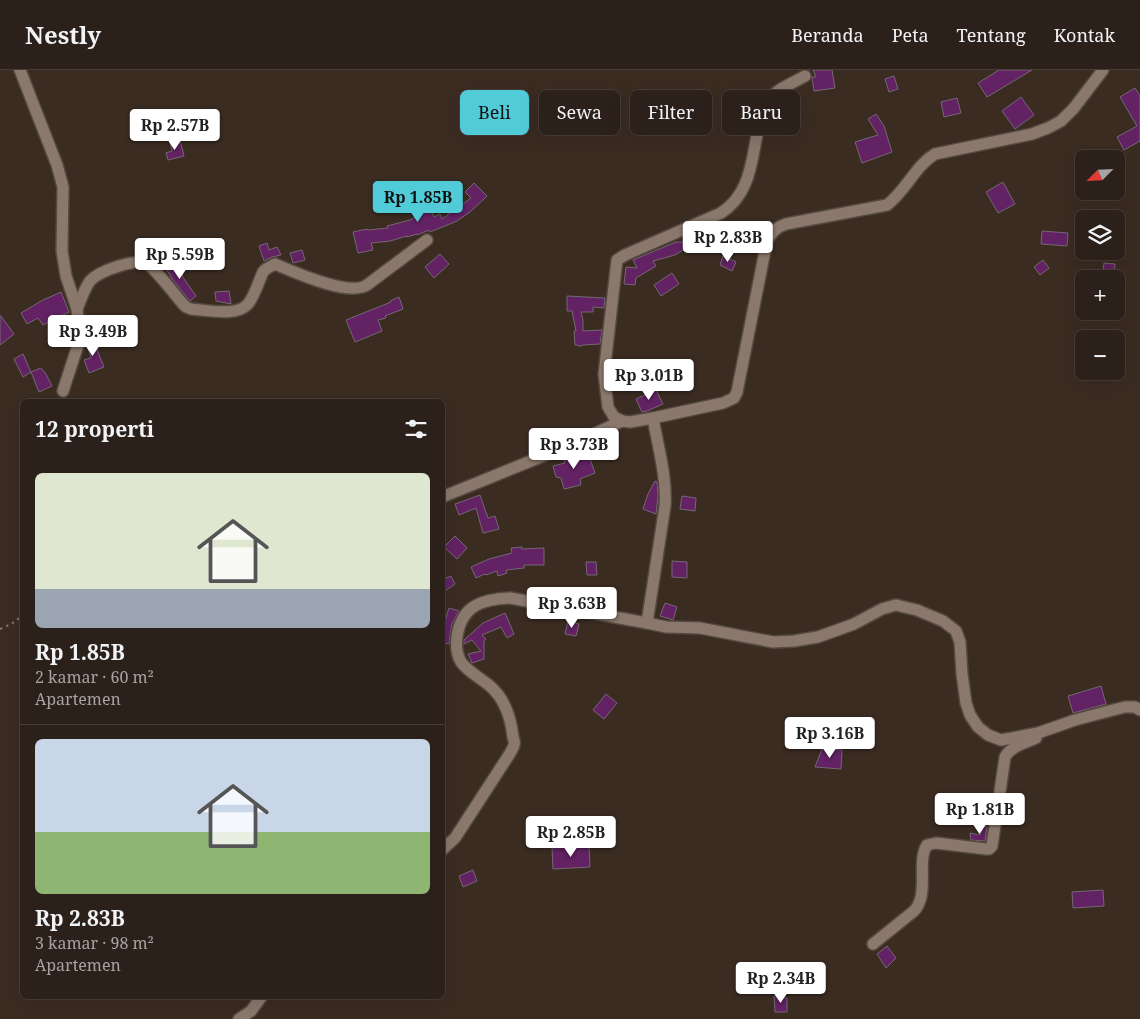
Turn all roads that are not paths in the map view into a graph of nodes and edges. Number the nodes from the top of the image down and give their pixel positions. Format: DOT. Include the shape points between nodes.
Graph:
graph roads {
  1 [pos="20,70"];
  2 [pos="1103,70"];
  3 [pos="805,76"];
  4 [pos="427,240"];
  5 [pos="77,309"];
  6 [pos="63,391"];
  7 [pos="653,418"];
  8 [pos="622,421"];
  9 [pos="445,495"];
  10 [pos="647,622"];
  11 [pos="1140,710"];
  12 [pos="1081,719"];
  13 [pos="445,847"];
  14 [pos="872,944"];
  15 [pos="260,999"];
  16 [pos="239,1019"];
  1 -- 5 [label="street" via="62,180 62,251"];
  2 -- 7 [label="street" via="1074,108 1048,128 935,154 887,204 786,224 774,230 767,241 734,398"];
  3 -- 8 [label="street" via="780,90 764,108 759,118 748,176 730,207 617,260 604,374 608,407 614,417"];
  4 -- 5 [label="street" via="360,288 329,285 275,264 263,272 249,303 240,310 191,309 151,266 142,262 106,271 91,280"];
  5 -- 6 [label="street" via="80,335"];
  7 -- 8 [label="street"];
  7 -- 10 [label="street" via="666,494"];
  8 -- 9 [label="street"];
  10 -- 12 [label="street" via="773,642 794,641 818,637 896,605 943,621 956,631 966,703 978,727 988,734 1001,740 1038,733"];
  10 -- 13 [label="street" via="510,598 478,604 463,615 456,645 461,661 499,695 508,711 514,745 455,838"];
  11 -- 12 [label="street" via="1125,707"];
  12 -- 14 [label="street" via="1008,753 992,846 986,850 936,843 927,846 919,906"];
  15 -- 16 [label="street" via="251,1011"];
}
